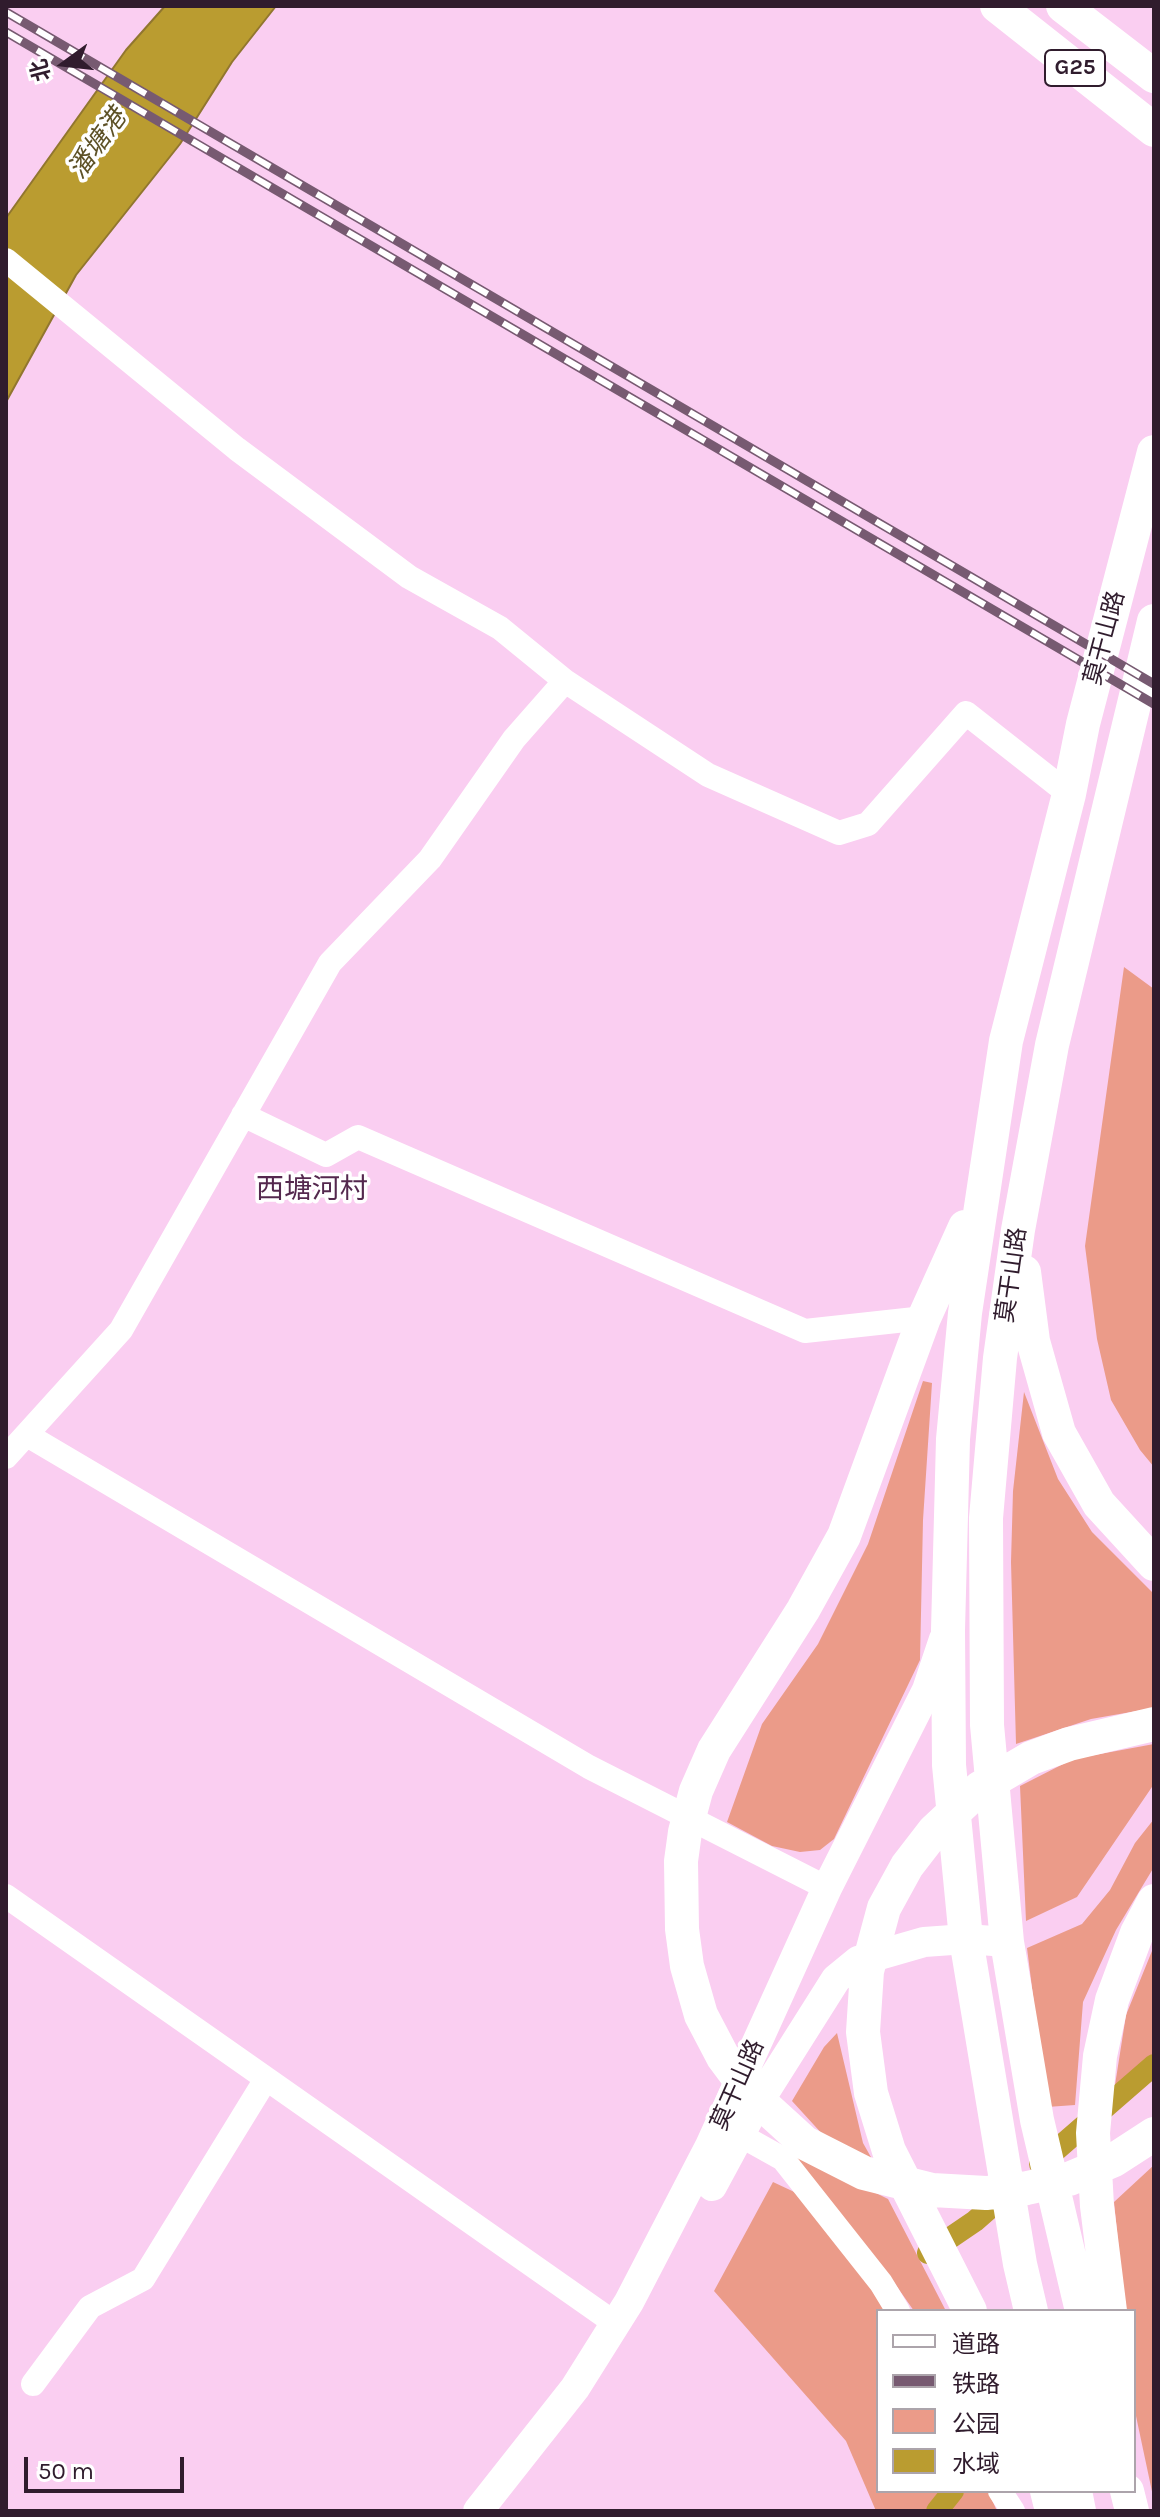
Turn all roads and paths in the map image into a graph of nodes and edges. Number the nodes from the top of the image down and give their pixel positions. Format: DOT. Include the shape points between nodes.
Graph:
graph roads {
  1 [pos="997,6"];
  2 [pos="1063,6"];
  3 [pos="1154,76"];
  4 [pos="1154,130"];
  5 [pos="6,260"];
  6 [pos="1154,452"];
  7 [pos="1154,621"];
  8 [pos="565,681"];
  9 [pos="1069,794"];
  10 [pos="243,1115"];
  11 [pos="981,1190"];
  12 [pos="1018,1230"];
  13 [pos="924,1318"];
  14 [pos="27,1435"];
  15 [pos="6,1457"];
  16 [pos="1154,1564"];
  17 [pos="948,1630"];
  18 [pos="1154,1724"];
  19 [pos="827,1888"];
  20 [pos="6,1896"];
  21 [pos="1154,1901"];
  22 [pos="966,1939"];
  23 [pos="1007,1942"];
  24 [pos="266,2079"];
  25 [pos="1154,2134"];
  26 [pos="740,2135"];
  27 [pos="897,2309"];
  28 [pos="969,2309"];
  29 [pos="1031,2309"];
  30 [pos="1082,2309"];
  31 [pos="1110,2309"];
  32 [pos="616,2324"];
  33 [pos="33,2384"];
  34 [pos="478,2511"];
  35 [pos="500,2511"];
  1 -- 4 [label="highway, G25"];
  2 -- 3 [label="highway, G25"];
  5 -- 8 [label="street" via="237,449 397,568 500,628"];
  6 -- 9 [label="highway, 莫干山路"];
  7 -- 12 [label="highway, 莫干山路" via="1052,1045"];
  8 -- 9 [label="street" via="708,775 839,833 868,824 966,713"];
  8 -- 10 [label="street" via="514,739 430,859 330,963"];
  9 -- 11 [label="highway, 莫干山路" via="1006,1041"];
  10 -- 13 [label="street" via="326,1155 358,1137 805,1331"];
  10 -- 14 [label="street" via="121,1330"];
  11 -- 13 [label="highway"];
  11 -- 17 [label="highway, 莫干山路" via="953,1439"];
  12 -- 16 [label="highway" via="1033,1341 1059,1433 1099,1504"];
  12 -- 23 [label="highway, 莫干山路" via="986,1518 987,1725"];
  13 -- 25 [label="highway" via="844,1536 714,1750 696,1791 685,1832 680,1891 687,1966 701,2015 749,2092 805,2143 864,2173 932,2190 986,2193 1027,2188 1069,2179 1114,2160"];
  14 -- 15 [label="street"];
  14 -- 19 [label="street" via="589,1767"];
  17 -- 19 [label="main road, 莫干山路" via="927,1690"];
  17 -- 22 [label="highway, 莫干山路" via="949,1765"];
  18 -- 28 [label="highway" via="1069,1744 1031,1758 980,1788 934,1831 884,1908 867,1971 863,2032 871,2093 889,2151"];
  19 -- 32 [label="main road, 莫干山路" via="710,2146"];
  20 -- 24 [label="street"];
  21 -- 31 [label="highway" via="1112,2000 1100,2056 1093,2133"];
  22 -- 23 [label="main road, 莫干山路"];
  22 -- 26 [label="main road, 莫干山路" via="924,1942 858,1961 836,1979"];
  22 -- 29 [label="highway, 莫干山路"];
  23 -- 30 [label="highway, 莫干山路" via="1037,2120"];
  24 -- 32 [label="street"];
  24 -- 33 [label="street" via="143,2279 90,2307"];
  26 -- 27 [label="street" via="783,2159"];
  26 -- 35 [label="main road, 莫干山路" via="584,2404"];
  32 -- 34 [label="main road, 莫干山路" via="575,2388"];
}
